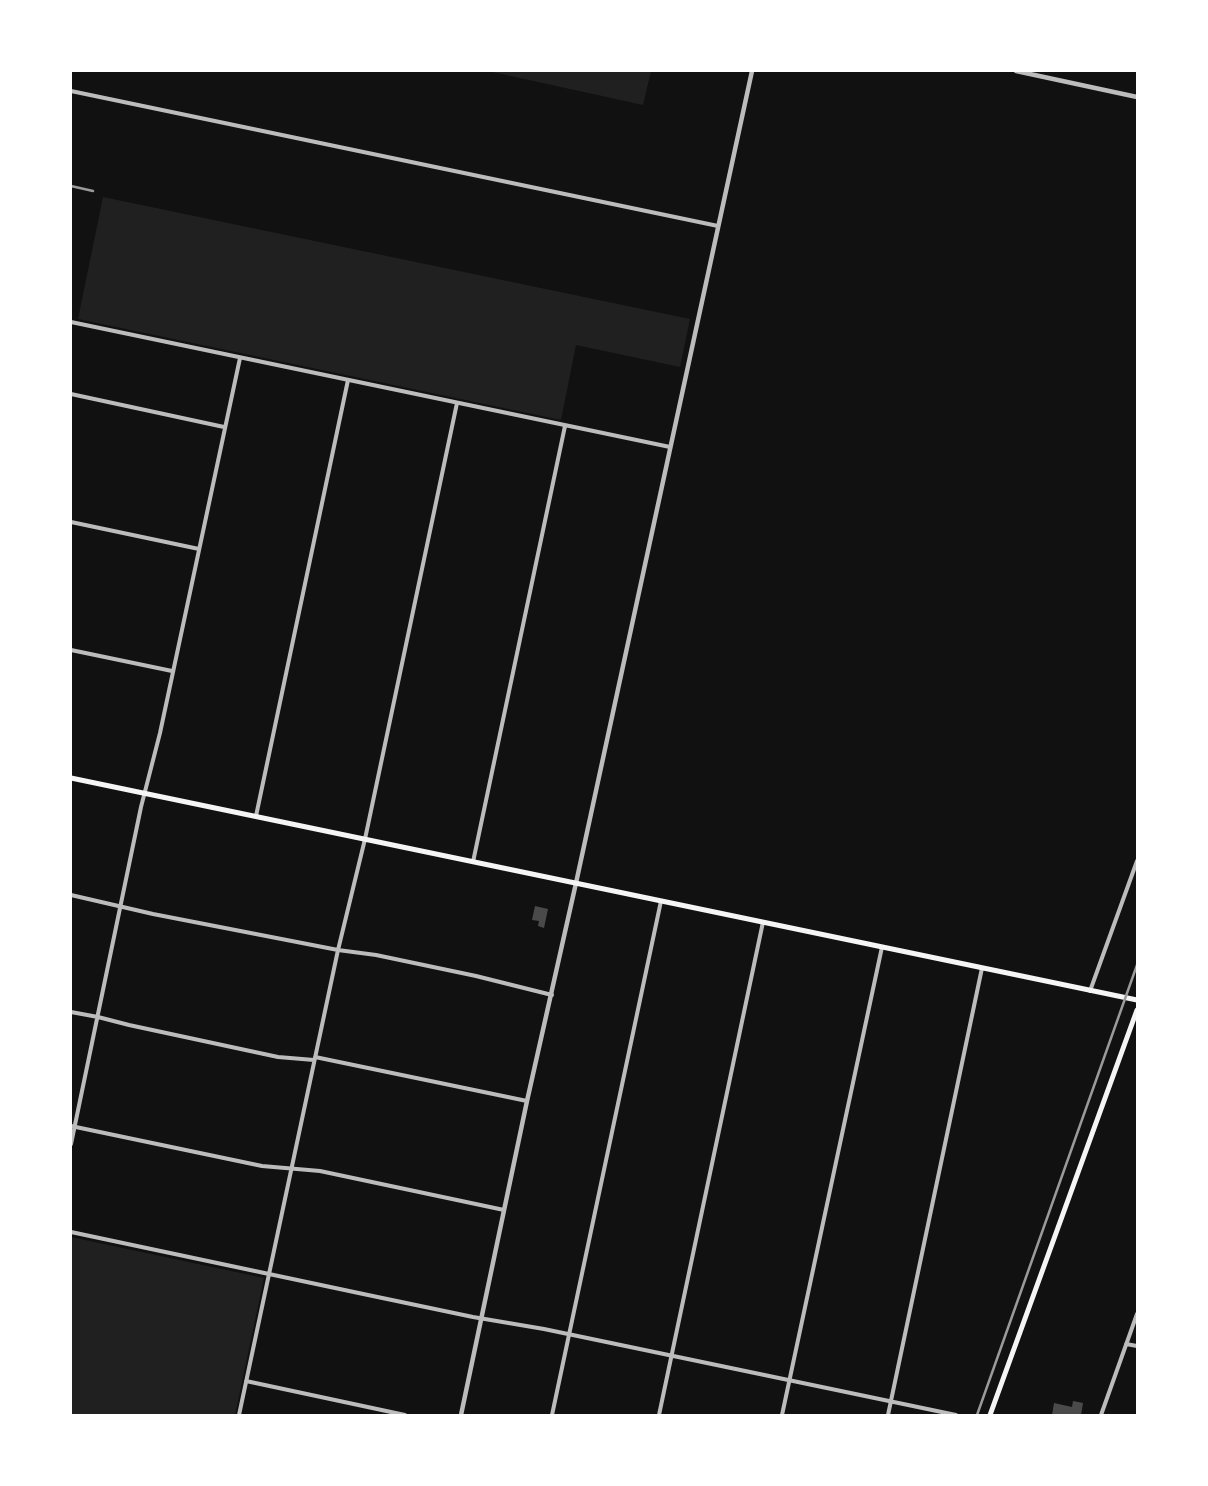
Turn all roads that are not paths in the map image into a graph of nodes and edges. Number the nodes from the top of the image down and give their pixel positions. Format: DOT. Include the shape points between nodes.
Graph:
graph roads {
  1 [pos="752,71"];
  2 [pos="1016,71"];
  3 [pos="71,91"];
  4 [pos="1137,97"];
  5 [pos="718,226"];
  6 [pos="71,322"];
  7 [pos="240,358"];
  8 [pos="348,380"];
  9 [pos="71,394"];
  10 [pos="457,403"];
  11 [pos="565,426"];
  12 [pos="224,427"];
  13 [pos="670,447"];
  14 [pos="71,522"];
  15 [pos="199,549"];
  16 [pos="71,650"];
  17 [pos="172,671"];
  18 [pos="71,778"];
  19 [pos="145,793"];
  20 [pos="256,816"];
  21 [pos="365,839"];
  22 [pos="1137,861"];
  23 [pos="473,862"];
  24 [pos="576,883"];
  25 [pos="71,895"];
  26 [pos="661,901"];
  27 [pos="121,906"];
  28 [pos="762,922"];
  29 [pos="882,947"];
  30 [pos="338,950"];
  31 [pos="982,968"];
  32 [pos="1090,991"];
  33 [pos="552,995"];
  34 [pos="1137,1000"];
  35 [pos="1137,1010"];
  36 [pos="71,1012"];
  37 [pos="98,1017"];
  38 [pos="314,1059"];
  39 [pos="527,1101"];
  40 [pos="73,1126"];
  41 [pos="71,1144"];
  42 [pos="291,1168"];
  43 [pos="504,1210"];
  44 [pos="71,1232"];
  45 [pos="269,1274"];
  46 [pos="1137,1314"];
  47 [pos="481,1317"];
  48 [pos="570,1334"];
  49 [pos="1126,1344"];
  50 [pos="1137,1346"];
  51 [pos="672,1355"];
  52 [pos="789,1380"];
  53 [pos="246,1381"];
  54 [pos="891,1401"];
  55 [pos="239,1415"];
  56 [pos="405,1415"];
  57 [pos="462,1415"];
  58 [pos="552,1415"];
  59 [pos="658,1415"];
  60 [pos="782,1415"];
  61 [pos="888,1415"];
  62 [pos="956,1415"];
  63 [pos="990,1415"];
  64 [pos="1101,1415"];
  1 -- 5 [label="street"];
  2 -- 4 [label="street"];
  3 -- 5 [label="street"];
  5 -- 13 [label="street"];
  6 -- 7 [label="street"];
  7 -- 8 [label="street"];
  7 -- 12 [label="street"];
  8 -- 10 [label="street"];
  8 -- 20 [label="street"];
  9 -- 12 [label="street"];
  10 -- 11 [label="street"];
  10 -- 21 [label="street"];
  11 -- 13 [label="street"];
  11 -- 23 [label="street"];
  12 -- 15 [label="street"];
  13 -- 24 [label="street"];
  14 -- 15 [label="street"];
  15 -- 17 [label="street"];
  16 -- 17 [label="street"];
  17 -- 19 [label="street"];
  18 -- 19 [label="main road"];
  19 -- 20 [label="main road"];
  19 -- 27 [label="street"];
  20 -- 21 [label="main road"];
  21 -- 23 [label="main road"];
  21 -- 30 [label="street"];
  22 -- 32 [label="street"];
  23 -- 24 [label="main road"];
  24 -- 26 [label="main road"];
  24 -- 33 [label="street"];
  25 -- 27 [label="street"];
  26 -- 28 [label="main road"];
  26 -- 48 [label="street"];
  27 -- 30 [label="street"];
  27 -- 37 [label="street"];
  28 -- 29 [label="main road"];
  28 -- 51 [label="street"];
  29 -- 31 [label="main road"];
  29 -- 52 [label="street"];
  30 -- 33 [label="street" via="376,954"];
  30 -- 38 [label="street"];
  31 -- 32 [label="main road"];
  31 -- 54 [label="street"];
  32 -- 34 [label="main road"];
  33 -- 39 [label="street"];
  35 -- 63 [label="main road"];
  36 -- 37 [label="street"];
  37 -- 38 [label="street" via="278,1058"];
  37 -- 40 [label="street"];
  38 -- 39 [label="street"];
  38 -- 42 [label="street"];
  39 -- 43 [label="street"];
  40 -- 41 [label="street"];
  40 -- 42 [label="street" via="262,1166"];
  42 -- 43 [label="street" via="320,1171"];
  42 -- 45 [label="street"];
  43 -- 47 [label="street"];
  44 -- 45 [label="street"];
  45 -- 47 [label="street"];
  45 -- 53 [label="street"];
  46 -- 49 [label="street"];
  47 -- 48 [label="street"];
  47 -- 57 [label="street"];
  48 -- 51 [label="street"];
  48 -- 58 [label="street"];
  49 -- 50 [label="street"];
  49 -- 64 [label="street"];
  51 -- 52 [label="street"];
  51 -- 59 [label="street"];
  52 -- 54 [label="street"];
  52 -- 60 [label="street"];
  53 -- 55 [label="street"];
  53 -- 56 [label="street"];
  54 -- 61 [label="street"];
  54 -- 62 [label="street"];
}
